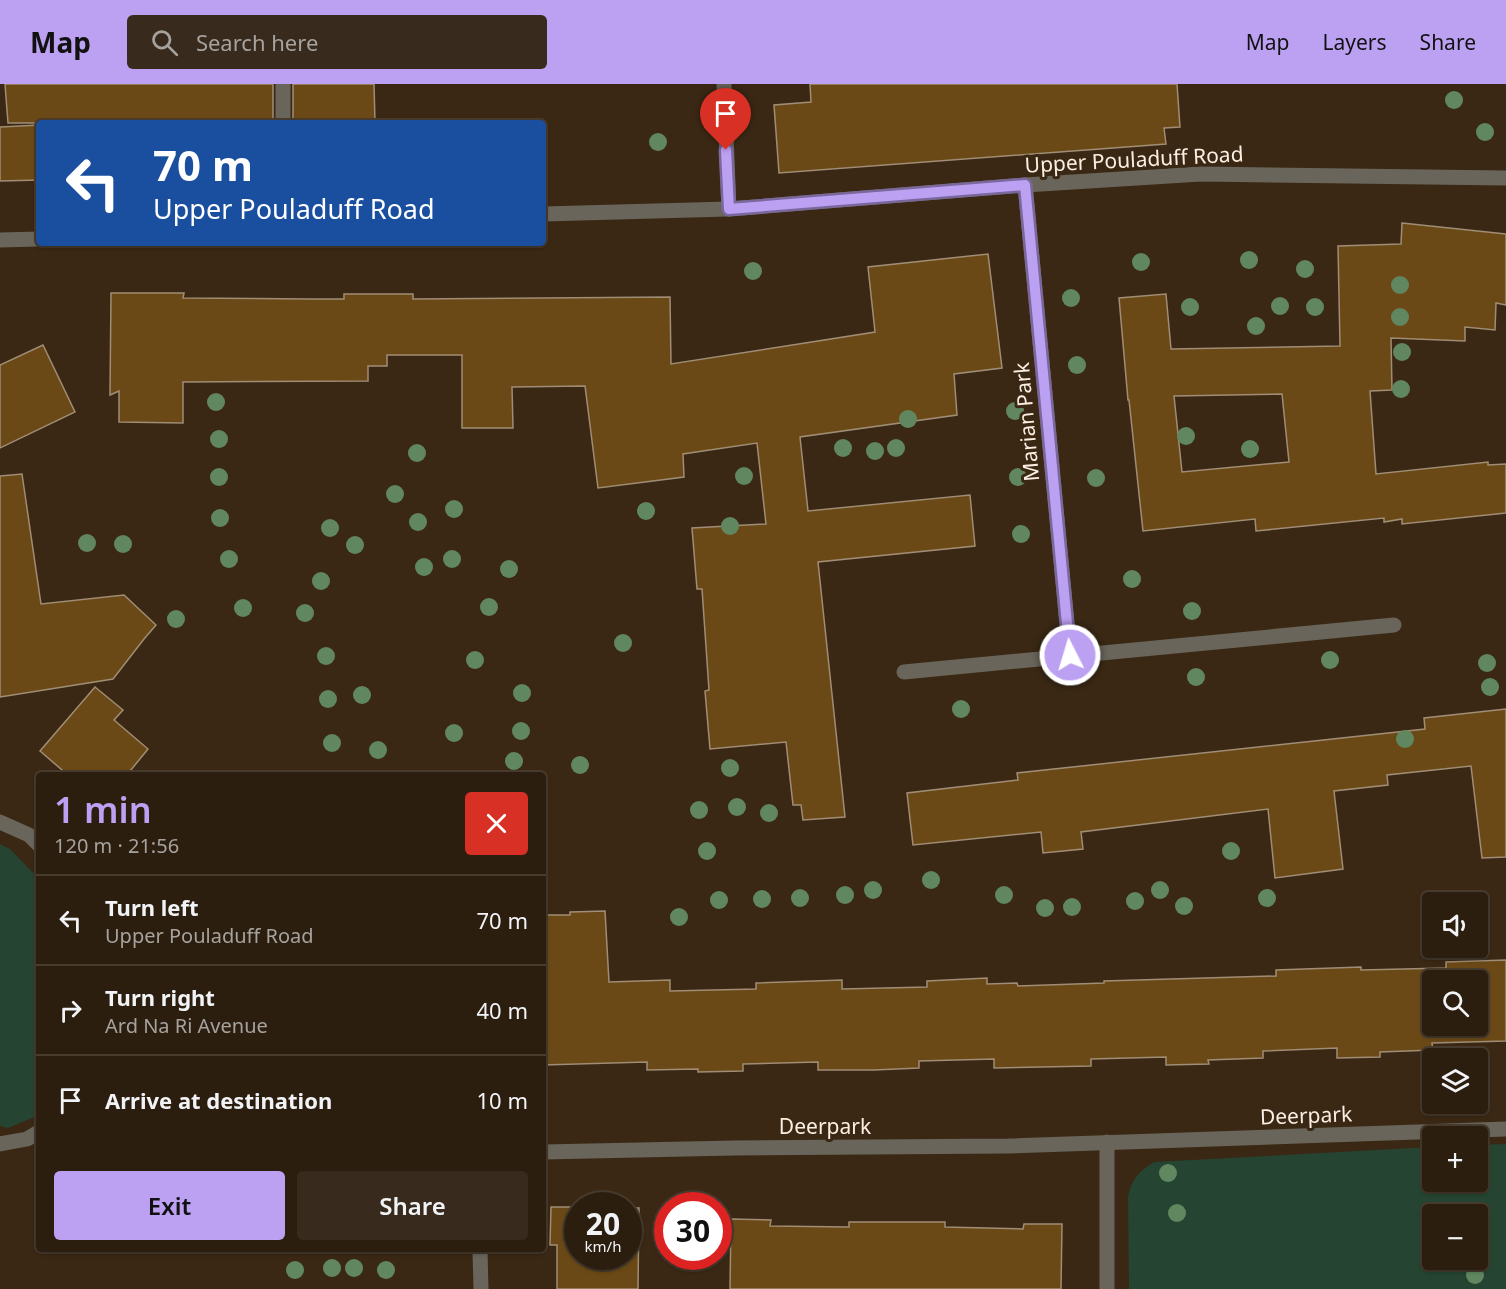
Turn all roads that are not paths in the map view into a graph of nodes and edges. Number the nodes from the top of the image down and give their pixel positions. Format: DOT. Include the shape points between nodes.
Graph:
graph roads {
  1 [pos="283,84"];
  2 [pos="724,84"];
  3 [pos="283,120"];
  4 [pos="1506,178"];
  5 [pos="1025,185"];
  6 [pos="729,209"];
  7 [pos="546,214"];
  8 [pos="36,239"];
  9 [pos="0,240"];
  10 [pos="1394,625"];
  11 [pos="1070,655"];
  12 [pos="904,672"];
  13 [pos="0,822"];
  14 [pos="36,842"];
  15 [pos="1506,1129"];
  16 [pos="36,1134"];
  17 [pos="1107,1142"];
  18 [pos="0,1144"];
  19 [pos="546,1152"];
  20 [pos="480,1252"];
  21 [pos="481,1289"];
  22 [pos="1107,1289"];
  1 -- 3 [label="street"];
  2 -- 6 [label="street"];
  4 -- 5 [label="street, Upper Pouladuff Road" via="1202,174"];
  5 -- 6 [label="street, Upper Pouladuff Road"];
  5 -- 11 [label="street, Marian Park"];
  6 -- 7 [label="street, Upper Pouladuff Road"];
  8 -- 9 [label="street"];
  10 -- 11 [label="street"];
  11 -- 12 [label="street"];
  13 -- 14 [label="street"];
  15 -- 17 [label="street, Deerpark"];
  16 -- 18 [label="street"];
  17 -- 19 [label="street, Deerpark"];
  17 -- 22 [label="street"];
  20 -- 21 [label="street"];
}
